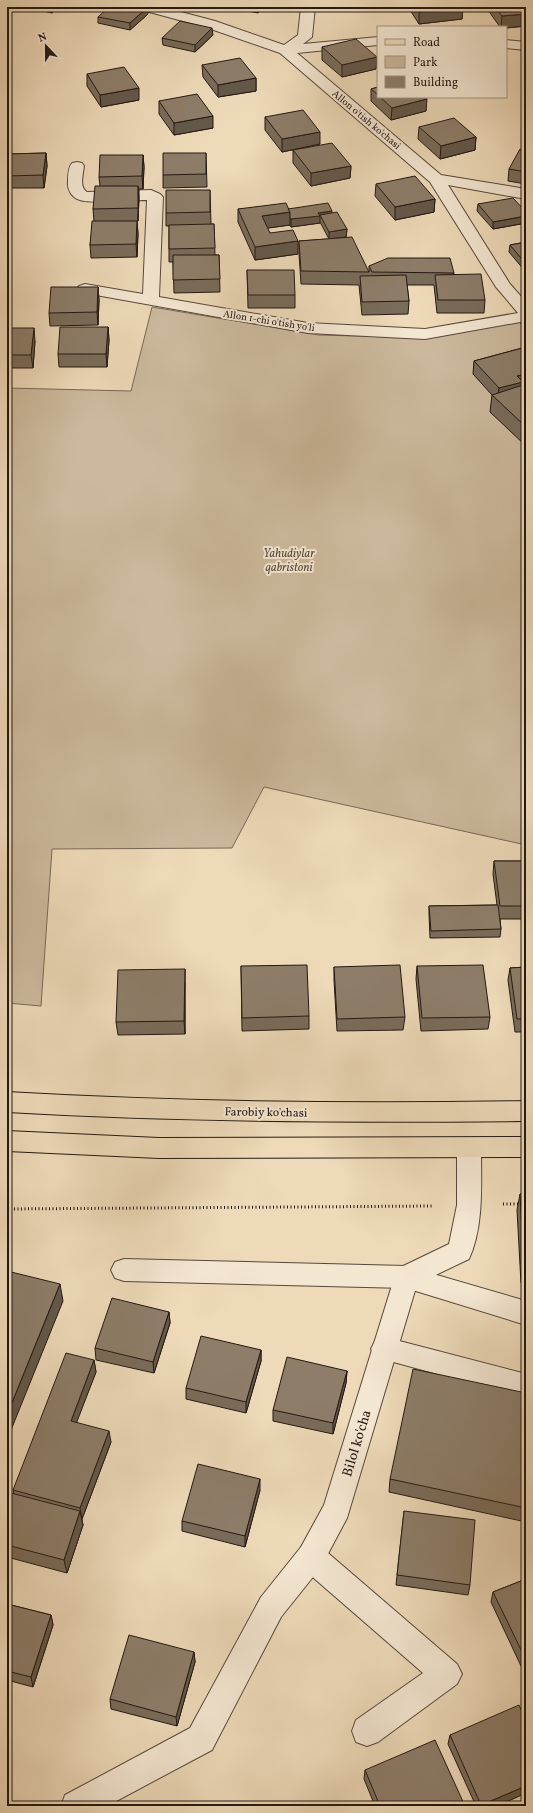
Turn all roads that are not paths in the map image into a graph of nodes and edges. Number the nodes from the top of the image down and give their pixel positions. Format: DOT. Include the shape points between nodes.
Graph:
graph roads {
  1 [pos="147,7"];
  2 [pos="308,7"];
  3 [pos="377,41"];
  4 [pos="507,44"];
  5 [pos="526,46"];
  6 [pos="285,50"];
  7 [pos="77,166"];
  8 [pos="436,179"];
  9 [pos="526,194"];
  10 [pos="85,289"];
  11 [pos="151,300"];
  12 [pos="526,312"];
  13 [pos="526,316"];
  14 [pos="7,1102"];
  15 [pos="526,1111"];
  16 [pos="7,1141"];
  17 [pos="526,1147"];
  18 [pos="469,1148"];
  19 [pos="124,1270"];
  20 [pos="406,1277"];
  21 [pos="526,1313"];
  22 [pos="384,1349"];
  23 [pos="526,1386"];
  24 [pos="311,1557"];
  25 [pos="367,1731"];
  26 [pos="76,1806"];
  1 -- 6 [label="street, Allon o'tish ko'chasi" via="210,24"];
  2 -- 6 [label="street" via="305,37"];
  3 -- 6 [label="street"];
  4 -- 5 [label="street"];
  6 -- 8 [label="street, Allon o'tish ko'chasi"];
  7 -- 11 [label="street" via="75,191 78,195 155,197"];
  8 -- 9 [label="street"];
  8 -- 12 [label="street, Allon o'tish ko'chasi" via="504,287"];
  10 -- 11 [label="street, Allon 1-chi o'tish yo'li"];
  11 -- 13 [label="street, Allon 1-chi o'tish yo'li" via="308,328 425,334"];
  14 -- 15 [label="main road, Farobiy ko'chasi" via="254,1112"];
  16 -- 18 [label="main road" via="159,1148"];
  17 -- 18 [label="main road"];
  18 -- 20 [label="street" via="469,1205 460,1251"];
  19 -- 20 [label="street"];
  20 -- 21 [label="street"];
  20 -- 22 [label="street, Bilol ko'cha"];
  22 -- 23 [label="street"];
  22 -- 24 [label="street, Bilol ko'cha" via="337,1509"];
  24 -- 25 [label="street" via="447,1674"];
  24 -- 26 [label="street, Bilol ko'cha" via="271,1607 201,1739"];
}
